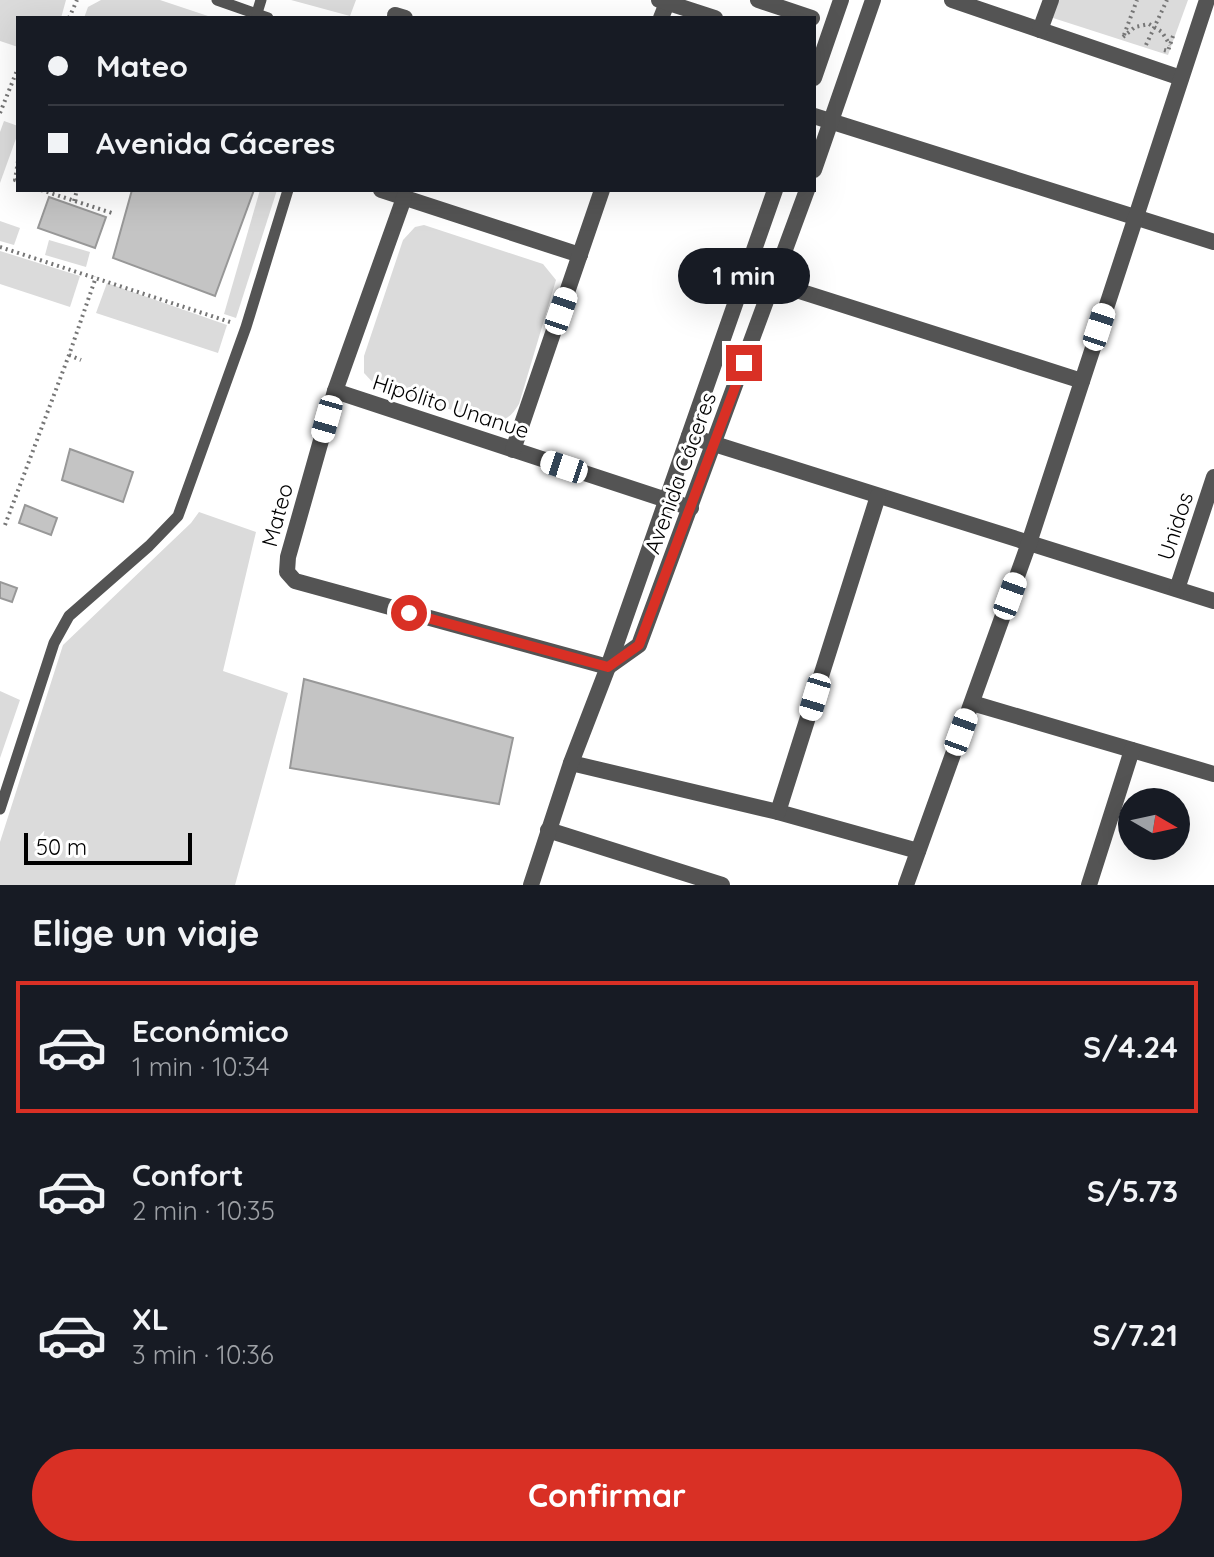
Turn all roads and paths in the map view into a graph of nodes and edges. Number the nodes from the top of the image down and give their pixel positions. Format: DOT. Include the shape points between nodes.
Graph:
graph roads {
  1 [pos="217,0"];
  2 [pos="261,0"];
  3 [pos="758,0"];
  4 [pos="841,0"];
  5 [pos="873,0"];
  6 [pos="952,0"];
  7 [pos="1051,0"];
  8 [pos="1137,0"];
  9 [pos="1167,0"];
  10 [pos="1207,0"];
  11 [pos="230,2"];
  12 [pos="662,7"];
  13 [pos="262,16"];
  14 [pos="705,16"];
  15 [pos="807,16"];
  16 [pos="816,19"];
  17 [pos="833,25"];
  18 [pos="1155,25"];
  19 [pos="1040,30"];
  20 [pos="1175,30"];
  21 [pos="1110,33"];
  22 [pos="861,34"];
  23 [pos="1123,37"];
  24 [pos="1146,45"];
  25 [pos="1170,45"];
  26 [pos="818,51"];
  27 [pos="851,62"];
  28 [pos="16,73"];
  29 [pos="1181,78"];
  30 [pos="0,113"];
  31 [pos="816,117"];
  32 [pos="831,122"];
  33 [pos="816,164"];
  34 [pos="47,192"];
  35 [pos="76,192"];
  36 [pos="287,192"];
  37 [pos="387,192"];
  38 [pos="601,192"];
  39 [pos="774,192"];
  40 [pos="806,192"];
  41 [pos="404,198"];
  42 [pos="74,201"];
  43 [pos="115,214"];
  44 [pos="1134,218"];
  45 [pos="1214,242"];
  46 [pos="0,247"];
  47 [pos="580,255"];
  48 [pos="96,277"];
  49 [pos="774,283"];
  50 [pos="246,327"];
  51 [pos="69,355"];
  52 [pos="81,360"];
  53 [pos="1082,381"];
  54 [pos="335,391"];
  55 [pos="689,436"];
  56 [pos="714,444"];
  57 [pos="513,450"];
  58 [pos="1214,477"];
  59 [pos="878,496"];
  60 [pos="667,500"];
  61 [pos="691,508"];
  62 [pos="5,525"];
  63 [pos="1029,543"];
  64 [pos="1177,589"];
  65 [pos="1214,601"];
  66 [pos="608,667"];
  67 [pos="972,703"];
  68 [pos="1132,750"];
  69 [pos="571,763"];
  70 [pos="1214,774"];
  71 [pos="0,809"];
  72 [pos="778,812"];
  73 [pos="548,830"];
  74 [pos="918,851"];
  75 [pos="531,885"];
  76 [pos="722,885"];
  77 [pos="906,885"];
  78 [pos="1089,885"];
  1 -- 11 [label="lane"];
  2 -- 13 [label="lane"];
  3 -- 15 [label="street"];
  4 -- 17 [label="street"];
  5 -- 22 [label="street"];
  6 -- 19 [label="street"];
  7 -- 19 [label="street"];
  8 -- 23 [label="path"];
  9 -- 18 [label="path"];
  10 -- 29 [label="street"];
  11 -- 13 [label="lane"];
  12 -- 14 [label="street"];
  16 -- 17 [label="street"];
  17 -- 22 [label="street"];
  17 -- 26 [label="street"];
  18 -- 23 [label="path" via="1135,27"];
  18 -- 24 [label="path"];
  18 -- 25 [label="path"];
  19 -- 29 [label="street"];
  20 -- 25 [label="path"];
  21 -- 23 [label="path"];
  22 -- 27 [label="street"];
  23 -- 24 [label="path"];
  24 -- 25 [label="path" via="1168,51"];
  26 -- 27 [label="street"];
  27 -- 32 [label="street"];
  28 -- 30 [label="path"];
  29 -- 44 [label="street"];
  31 -- 32 [label="street"];
  32 -- 33 [label="street"];
  32 -- 44 [label="street"];
  34 -- 42 [label="path"];
  35 -- 42 [label="path"];
  36 -- 50 [label="lane"];
  37 -- 41 [label="street"];
  38 -- 47 [label="street"];
  39 -- 55 [label="street, Avenida Cáceres"];
  40 -- 49 [label="street, Avenida Cáceres"];
  41 -- 47 [label="street"];
  41 -- 54 [label="street, Mateo"];
  42 -- 43 [label="path"];
  44 -- 45 [label="street"];
  44 -- 53 [label="street"];
  46 -- 48 [label="path"];
  47 -- 57 [label="street"];
  48 -- 50 [label="path"];
  48 -- 51 [label="path"];
  49 -- 53 [label="street"];
  49 -- 56 [label="street, Avenida Cáceres"];
  50 -- 71 [label="lane" via="178,516 69,616 54,643"];
  51 -- 52 [label="path"];
  51 -- 62 [label="path"];
  53 -- 63 [label="street"];
  54 -- 57 [label="street, Hipólito Unanue"];
  54 -- 66 [label="street, Mateo" via="288,557 287,572 295,581"];
  55 -- 56 [label="street"];
  55 -- 60 [label="street, Avenida Cáceres"];
  56 -- 59 [label="street"];
  56 -- 61 [label="street, Avenida Cáceres"];
  57 -- 60 [label="street, Hipólito Unanue"];
  58 -- 64 [label="street, Unidos"];
  59 -- 63 [label="street"];
  59 -- 72 [label="street"];
  60 -- 61 [label="street, Hipólito Unanue"];
  60 -- 66 [label="street, Avenida Cáceres"];
  61 -- 66 [label="street, Avenida Cáceres" via="639,645"];
  63 -- 64 [label="street"];
  63 -- 67 [label="street"];
  64 -- 65 [label="street"];
  66 -- 69 [label="street, Avenida Cáceres"];
  67 -- 68 [label="street"];
  67 -- 74 [label="street"];
  68 -- 70 [label="street"];
  68 -- 78 [label="street"];
  69 -- 72 [label="street"];
  69 -- 73 [label="street, Avenida Cáceres"];
  72 -- 74 [label="street"];
  73 -- 75 [label="street, Avenida Cáceres"];
  73 -- 76 [label="street"];
  74 -- 77 [label="street"];
}
